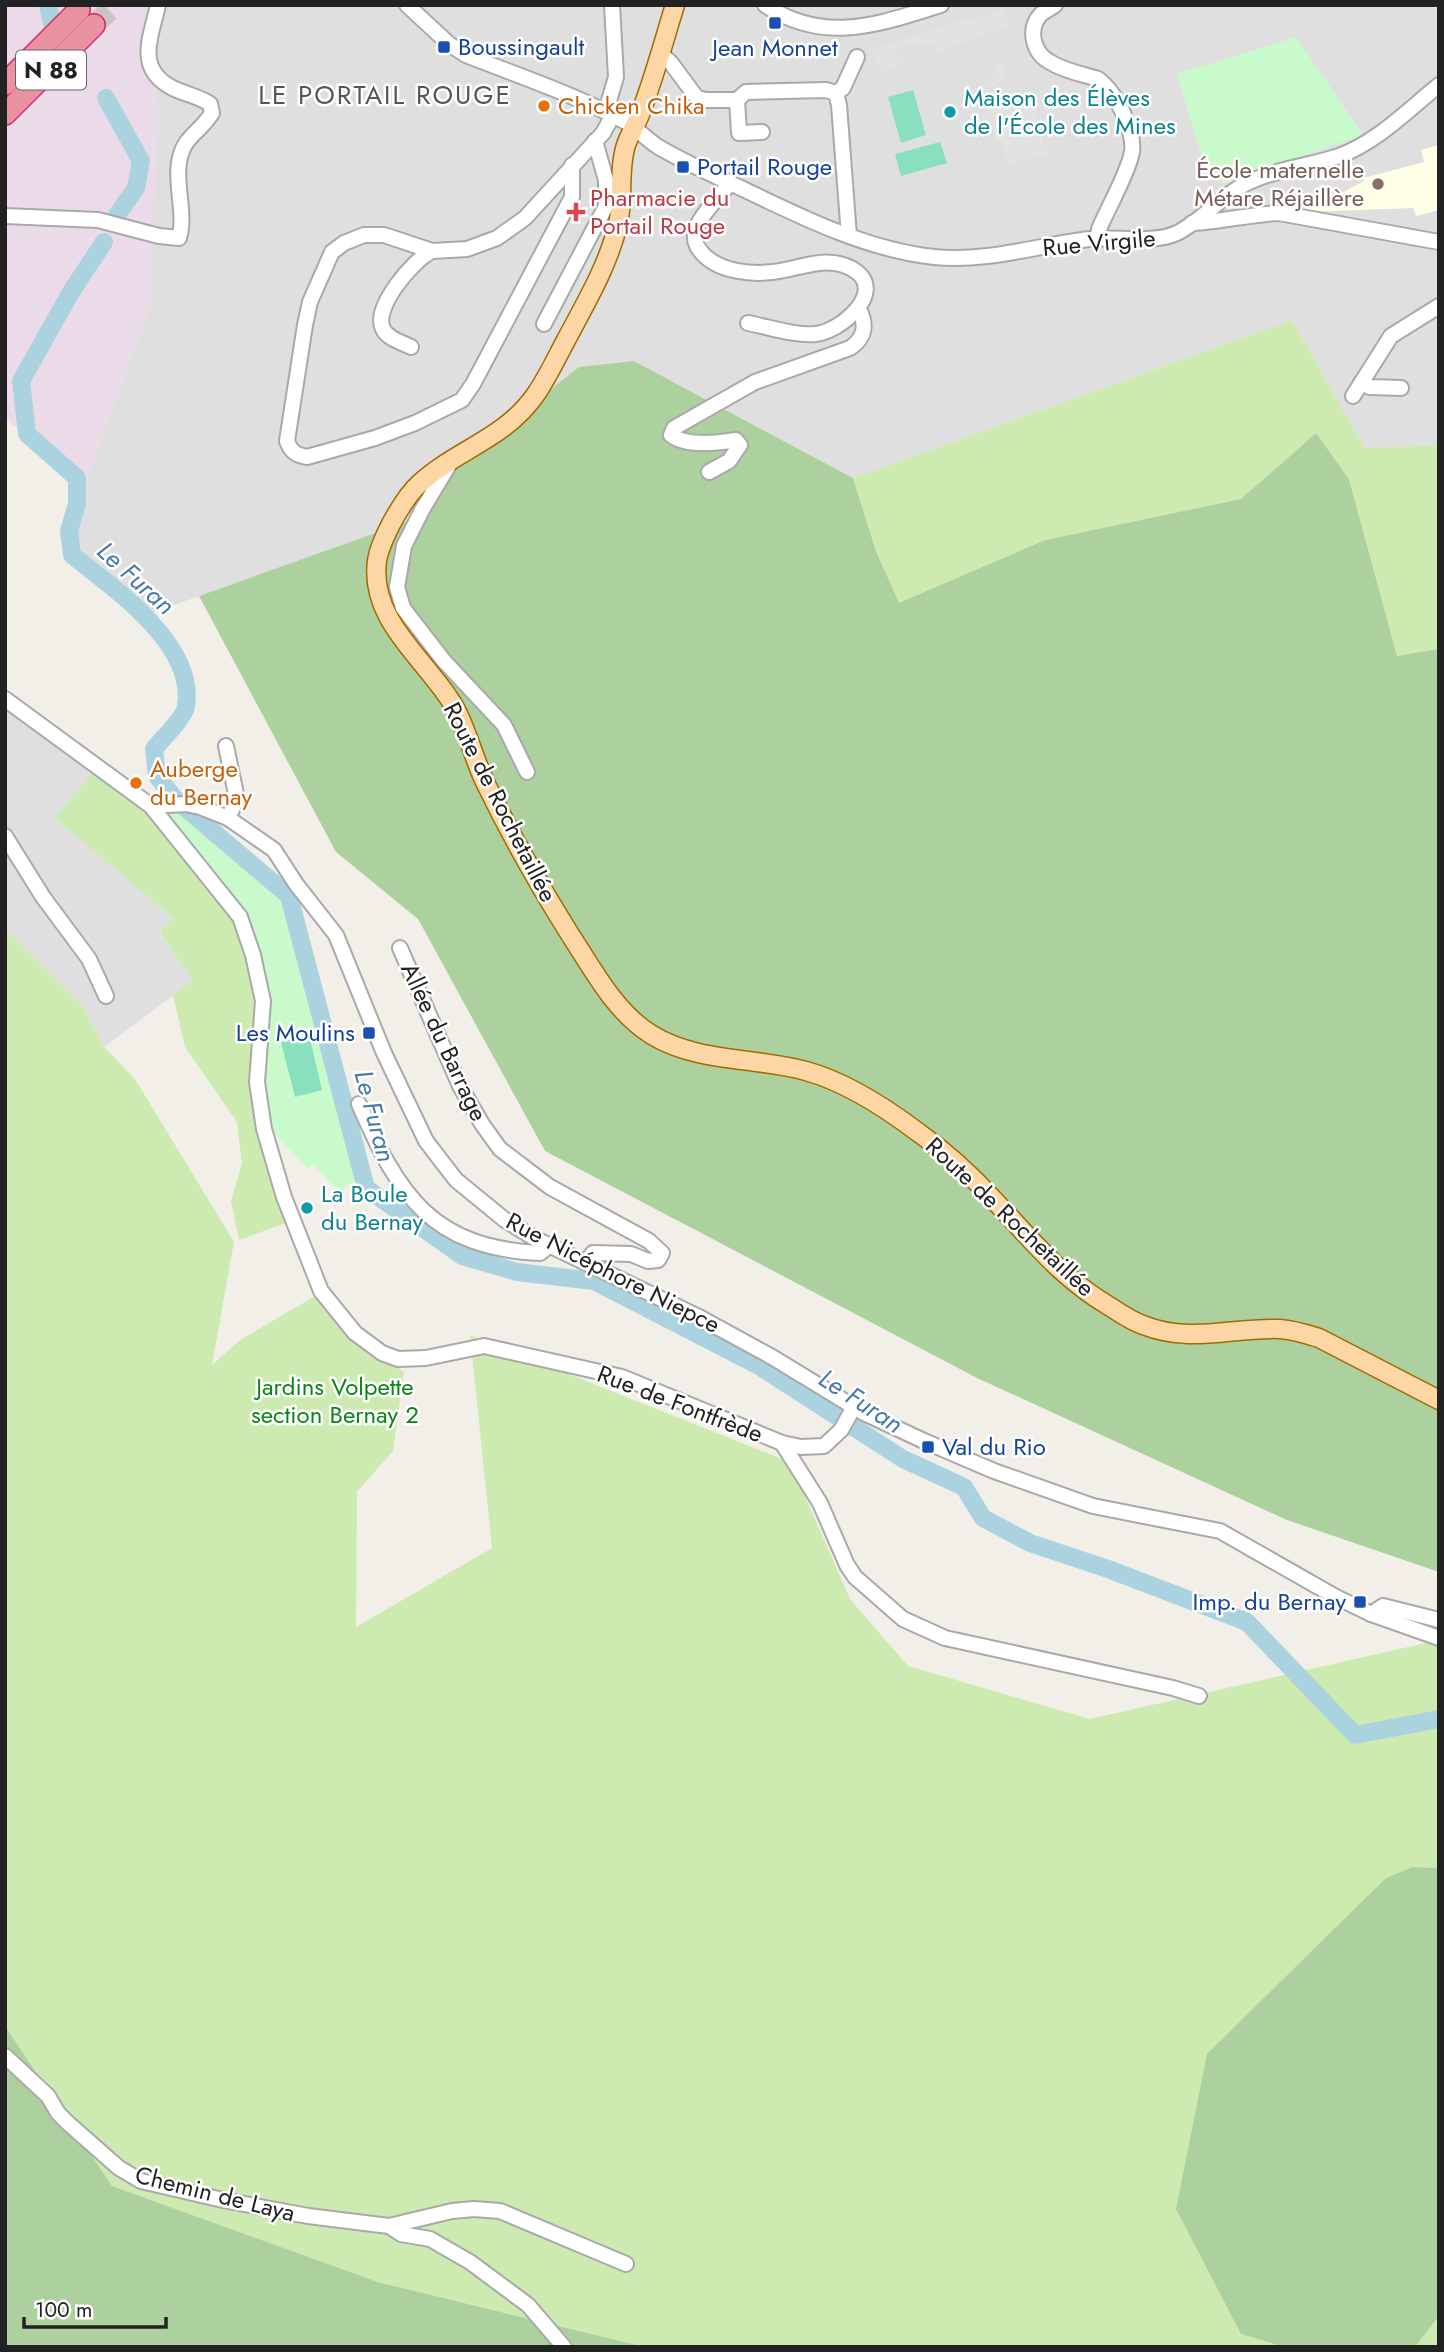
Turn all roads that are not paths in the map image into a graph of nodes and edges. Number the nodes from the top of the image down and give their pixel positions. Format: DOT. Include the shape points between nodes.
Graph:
graph roads {
  1 [pos="158,5"];
  2 [pos="408,5"];
  3 [pos="612,5"];
  4 [pos="675,5"];
  5 [pos="765,5"];
  6 [pos="941,5"];
  7 [pos="1055,5"];
  8 [pos="37,50"];
  9 [pos="660,53"];
  10 [pos="857,57"];
  11 [pos="5,77"];
  12 [pos="5,84"];
  13 [pos="1439,85"];
  14 [pos="836,93"];
  15 [pos="737,100"];
  16 [pos="610,113"];
  17 [pos="5,114"];
  18 [pos="635,127"];
  19 [pos="762,132"];
  20 [pos="596,141"];
  21 [pos="572,166"];
  22 [pos="730,183"];
  23 [pos="5,216"];
  24 [pos="1192,223"];
  25 [pos="849,236"];
  26 [pos="1098,238"];
  27 [pos="1439,242"];
  28 [pos="432,251"];
  29 [pos="1439,306"];
  30 [pos="859,309"];
  31 [pos="748,323"];
  32 [pos="544,324"];
  33 [pos="411,347"];
  34 [pos="1401,388"];
  35 [pos="452,460"];
  36 [pos="709,472"];
  37 [pos="5,699"];
  38 [pos="226,746"];
  39 [pos="527,772"];
  40 [pos="151,806"];
  41 [pos="228,818"];
  42 [pos="5,836"];
  43 [pos="400,948"];
  44 [pos="106,996"];
  45 [pos="359,1104"];
  46 [pos="550,1245"];
  47 [pos="586,1262"];
  48 [pos="1439,1400"];
  49 [pos="853,1410"];
  50 [pos="782,1443"];
  51 [pos="1371,1614"];
  52 [pos="1439,1620"];
  53 [pos="1439,1638"];
  54 [pos="1199,1696"];
  55 [pos="5,2056"];
  56 [pos="389,2226"];
  57 [pos="626,2264"];
  58 [pos="564,2347"];
  1 -- 23 [label="street" via="147,56 167,86 202,99 210,104 212,113 186,144 179,164 179,238 98,220"];
  2 -- 16 [label="street, Rue Virgile" via="466,55"];
  3 -- 16 [label="street" via="616,77"];
  4 -- 9 [label="main road, Route de Rochetaillée"];
  5 -- 6 [label="street" via="794,21 833,29 869,26"];
  7 -- 26 [label="street" via="1036,22 1032,33 1035,46 1047,61 1105,84 1120,106 1131,140 1128,164"];
  8 -- 11 [label="highway"];
  8 -- 12 [label="highway, N 88"];
  8 -- 17 [label="highway, N 88" via="87,18"];
  9 -- 15 [label="street" via="697,98"];
  9 -- 18 [label="main road, Route de Rochetaillée"];
  10 -- 14 [label="street" via="843,88"];
  13 -- 24 [label="street, Rue Virgile" via="1359,146 1238,187"];
  14 -- 15 [label="street" via="746,92"];
  14 -- 25 [label="street"];
  15 -- 19 [label="street" via="739,133"];
  16 -- 18 [label="street, Rue Virgile"];
  16 -- 20 [label="street"];
  18 -- 22 [label="street, Rue Virgile" via="661,149"];
  18 -- 35 [label="main road, Route de Rochetaillée" via="626,145 622,201 612,247 538,391 519,416"];
  20 -- 21 [label="street"];
  20 -- 32 [label="street" via="606,180 606,206"];
  21 -- 28 [label="street" via="525,218 497,238 467,249"];
  21 -- 28 [label="street" via="572,197 462,400 375,438 298,456 287,441 305,325 332,252 364,235 384,235"];
  22 -- 25 [label="street, Rue Virgile"];
  22 -- 30 [label="street" via="702,216 695,240 699,249 720,266 744,272 783,270 810,262 843,265 864,282 866,292"];
  24 -- 26 [label="street, Rue Virgile" via="1162,238"];
  24 -- 27 [label="street" via="1279,213"];
  25 -- 26 [label="street, Rue Virgile" via="907,252 961,258"];
  28 -- 33 [label="street" via="421,256 398,283 382,314 382,327 389,337"];
  29 -- 34 [label="street" via="1391,336 1357,389"];
  30 -- 31 [label="street" via="831,330 817,334"];
  30 -- 36 [label="street" via="864,331 850,348 755,382 674,428 671,435 677,440 736,440 740,445 729,461"];
  35 -- 39 [label="street" via="404,546 397,587 403,608 444,661 504,725"];
  35 -- 48 [label="main road, Route de Rochetaillée" via="417,485 390,526 378,557 380,600 389,620 454,707 484,779 535,878 625,1013 653,1035 683,1049 803,1070 879,1106 953,1159 1043,1255 1083,1290 1138,1324 1169,1334 1205,1336 1246,1330 1300,1332"];
  37 -- 40 [label="street"];
  38 -- 41 [label="street" via="237,799"];
  40 -- 41 [label="street, Rue Nicéphore Niepce" via="186,804"];
  40 -- 50 [label="street, Rue de Fontfrède" via="240,917 263,1001 257,1082 264,1129 284,1197 321,1291 355,1333 398,1359 484,1346 622,1377"];
  41 -- 46 [label="street, Rue Nicéphore Niepce" via="274,850 336,935 384,1053 426,1141 443,1164 505,1220"];
  42 -- 44 [label="street" via="89,959"];
  43 -- 47 [label="street, Allée du Barrage" via="460,1086 499,1149 551,1187 649,1241 662,1253 648,1261 631,1254 593,1253"];
  45 -- 46 [label="street" via="399,1184 434,1222 477,1245 512,1252 540,1253"];
  46 -- 47 [label="street, Rue Nicéphore Niepce"];
  47 -- 49 [label="street, Rue Nicéphore Niepce" via="719,1327"];
  49 -- 50 [label="street" via="824,1446"];
  49 -- 51 [label="street, Rue Nicéphore Niepce" via="1066,1497 1220,1531"];
  50 -- 54 [label="street, Rue de Fontfrède" via="820,1503 855,1577 902,1619 945,1638"];
  51 -- 52 [label="street" via="1383,1606"];
  51 -- 53 [label="street, Rue Nicéphore Niepce"];
  55 -- 56 [label="street, Chemin de Laya" via="48,2096 69,2124 141,2181 308,2216"];
  56 -- 57 [label="street" via="452,2211 500,2211"];
  56 -- 58 [label="street" via="401,2234 430,2239 470,2262 528,2305"];
}
